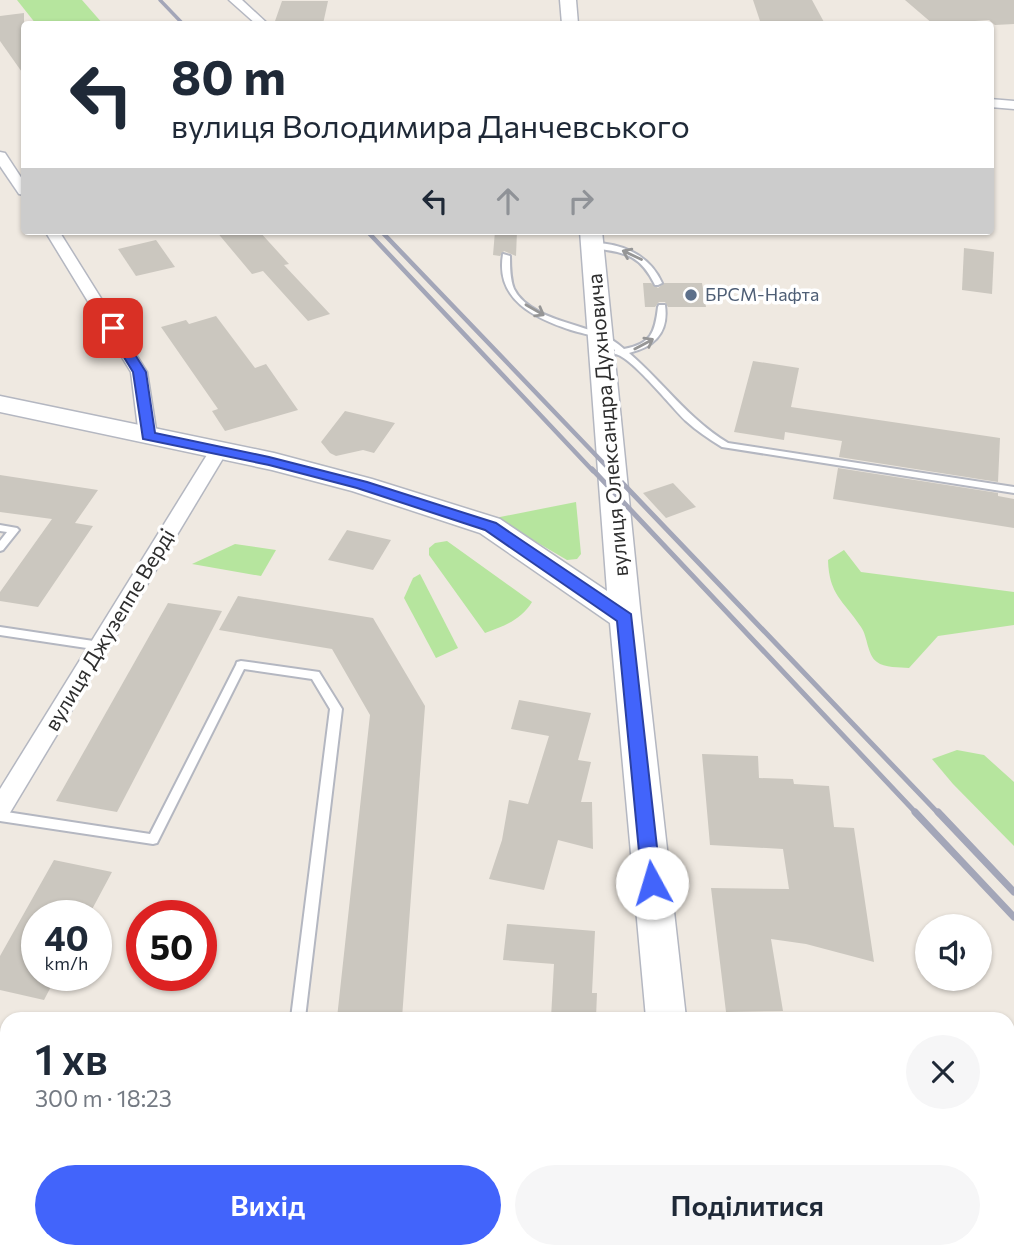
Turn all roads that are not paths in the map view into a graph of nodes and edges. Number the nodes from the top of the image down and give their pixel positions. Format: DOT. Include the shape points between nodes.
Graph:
graph roads {
  1 [pos="235,0"];
  2 [pos="568,0"];
  3 [pos="259,21"];
  4 [pos="570,21"];
  5 [pos="994,103"];
  6 [pos="1014,105"];
  7 [pos="0,156"];
  8 [pos="21,187"];
  9 [pos="54,235"];
  10 [pos="591,238"];
  11 [pos="506,256"];
  12 [pos="658,283"];
  13 [pos="662,307"];
  14 [pos="607,348"];
  15 [pos="0,404"];
  16 [pos="148,436"];
  17 [pos="219,450"];
  18 [pos="1014,490"];
  19 [pos="0,528"];
  20 [pos="0,548"];
  21 [pos="625,618"];
  22 [pos="0,631"];
  23 [pos="100,646"];
  24 [pos="0,809"];
  25 [pos="0,816"];
  26 [pos="299,1012"];
  27 [pos="665,1012"];
  1 -- 3 [label="street"];
  2 -- 4 [label="main road"];
  5 -- 6 [label="street"];
  7 -- 8 [label="street"];
  9 -- 16 [label="street" via="139,372"];
  12 -- 10 [label="lane, one-way" via="649,264"];
  10 -- 14 [label="main road, вулиця Олександра Духновича"];
  11 -- 14 [label="lane, one-way" via="507,286 517,298"];
  14 -- 13 [label="lane, one-way" via="647,346 657,336"];
  14 -- 18 [label="lane" via="654,382 705,435 725,445"];
  14 -- 21 [label="main road, вулиця Олександра Духновича"];
  15 -- 16 [label="main road"];
  16 -- 17 [label="main road"];
  17 -- 21 [label="main road" via="362,485 490,526"];
  17 -- 23 [label="street, вулиця Джузеппе Верді"];
  19 -- 20 [label="lane" via="14,530"];
  21 -- 27 [label="main road, вулиця Олександра Духновича"];
  22 -- 23 [label="lane"];
  23 -- 24 [label="street, вулиця Джузеппе Верді"];
  25 -- 26 [label="lane" via="153,839 241,665 315,675 336,709"];
}
